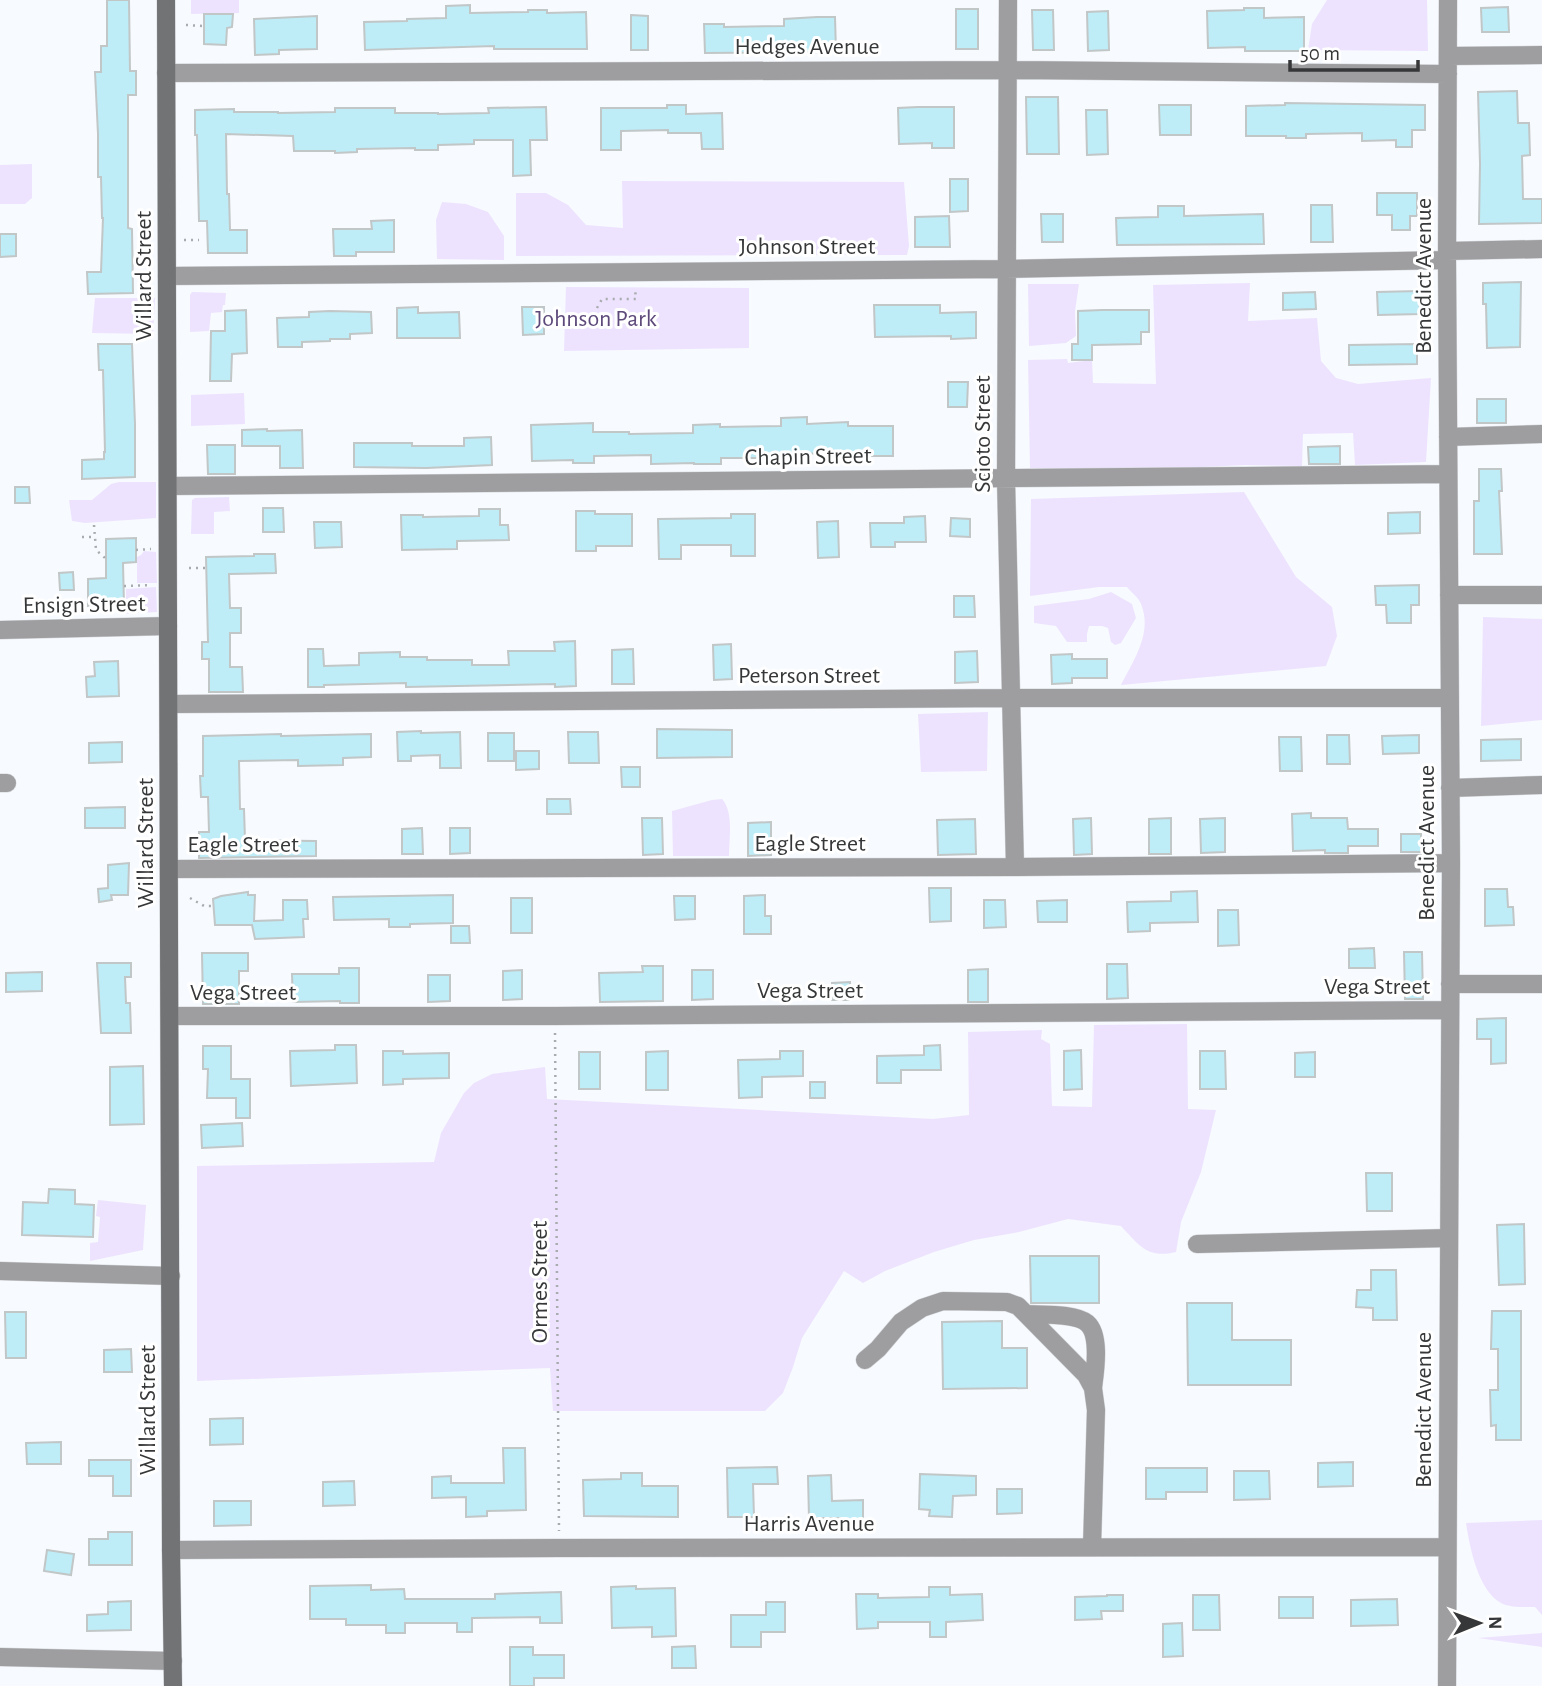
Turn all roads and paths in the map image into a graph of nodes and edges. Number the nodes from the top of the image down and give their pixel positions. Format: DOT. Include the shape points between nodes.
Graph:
graph roads {
  1 [pos="166,0"];
  2 [pos="1009,0"];
  3 [pos="1448,0"];
  4 [pos="186,25"];
  5 [pos="203,26"];
  6 [pos="1448,55"];
  7 [pos="1542,55"];
  8 [pos="1008,70"];
  9 [pos="166,73"];
  10 [pos="1447,74"];
  11 [pos="184,240"];
  12 [pos="199,240"];
  13 [pos="1542,249"];
  14 [pos="1447,256"];
  15 [pos="1006,269"];
  16 [pos="634,272"];
  17 [pos="167,276"];
  18 [pos="597,308"];
  19 [pos="1542,434"];
  20 [pos="1448,437"];
  21 [pos="1448,474"];
  22 [pos="1006,479"];
  23 [pos="168,486"];
  24 [pos="94,525"];
  25 [pos="82,537"];
  26 [pos="95,537"];
  27 [pos="158,549"];
  28 [pos="136,550"];
  29 [pos="105,558"];
  30 [pos="189,568"];
  31 [pos="206,568"];
  32 [pos="158,585"];
  33 [pos="124,586"];
  34 [pos="1449,595"];
  35 [pos="1542,595"];
  36 [pos="169,626"];
  37 [pos="0,630"];
  38 [pos="1010,698"];
  39 [pos="1450,698"];
  40 [pos="169,704"];
  41 [pos="1542,785"];
  42 [pos="1450,788"];
  43 [pos="1451,863"];
  44 [pos="1015,867"];
  45 [pos="170,869"];
  46 [pos="190,898"];
  47 [pos="214,906"];
  48 [pos="1450,984"];
  49 [pos="1542,984"];
  50 [pos="1450,1010"];
  51 [pos="170,1016"];
  52 [pos="555,1016"];
  53 [pos="1449,1238"];
  54 [pos="1197,1244"];
  55 [pos="0,1271"];
  56 [pos="171,1276"];
  57 [pos="1027,1314"];
  58 [pos="865,1360"];
  59 [pos="1093,1388"];
  60 [pos="1092,1547"];
  61 [pos="1447,1547"];
  62 [pos="559,1548"];
  63 [pos="171,1550"];
  64 [pos="0,1657"];
  65 [pos="173,1661"];
  66 [pos="173,1686"];
  67 [pos="1447,1686"];
  1 -- 9 [label="street, Willard Street"];
  2 -- 8 [label="street, Scioto Street"];
  3 -- 6 [label="street, Benedict Avenue"];
  4 -- 5 [label="path"];
  6 -- 7 [label="street"];
  6 -- 10 [label="street, Benedict Avenue"];
  8 -- 9 [label="street, Hedges Avenue"];
  8 -- 10 [label="street, Hedges Avenue"];
  8 -- 15 [label="street, Scioto Street"];
  9 -- 17 [label="street, Willard Street"];
  10 -- 14 [label="street, Benedict Avenue"];
  11 -- 12 [label="path"];
  13 -- 14 [label="street, Johnson Street"];
  14 -- 15 [label="street, Johnson Street"];
  14 -- 20 [label="street, Benedict Avenue"];
  15 -- 16 [label="street, Johnson Street"];
  15 -- 22 [label="street, Scioto Street"];
  16 -- 17 [label="street, Johnson Street"];
  16 -- 18 [label="path" via="636,299 602,299"];
  17 -- 23 [label="street, Willard Street"];
  19 -- 20 [label="street"];
  20 -- 21 [label="street, Benedict Avenue"];
  21 -- 22 [label="street, Chapin Street"];
  21 -- 34 [label="street, Benedict Avenue"];
  22 -- 23 [label="street, Chapin Street"];
  22 -- 38 [label="street, Scioto Street"];
  23 -- 36 [label="street, Willard Street"];
  24 -- 26 [label="path"];
  25 -- 26 [label="path"];
  26 -- 29 [label="path" via="96,550"];
  27 -- 28 [label="path"];
  30 -- 31 [label="path"];
  32 -- 33 [label="path"];
  34 -- 35 [label="street"];
  34 -- 39 [label="street, Benedict Avenue"];
  36 -- 37 [label="street, Ensign Street"];
  36 -- 40 [label="street, Willard Street"];
  38 -- 39 [label="street, Peterson Street"];
  38 -- 40 [label="street, Peterson Street"];
  38 -- 44 [label="street, Scioto Street"];
  39 -- 42 [label="street, Benedict Avenue"];
  40 -- 45 [label="street, Willard Street"];
  41 -- 42 [label="street"];
  42 -- 43 [label="street, Benedict Avenue"];
  43 -- 44 [label="street, Eagle Street"];
  43 -- 48 [label="street, Benedict Avenue"];
  44 -- 45 [label="street, Eagle Street"];
  45 -- 51 [label="street, Willard Street"];
  46 -- 47 [label="path"];
  48 -- 49 [label="street, Vega Street"];
  48 -- 50 [label="street, Benedict Avenue"];
  50 -- 52 [label="street, Vega Street"];
  50 -- 53 [label="street, Benedict Avenue"];
  51 -- 52 [label="street, Vega Street"];
  51 -- 56 [label="street, Willard Street"];
  52 -- 62 [label="path, Ormes Street"];
  53 -- 54 [label="street"];
  53 -- 61 [label="street, Benedict Avenue"];
  55 -- 56 [label="street"];
  56 -- 63 [label="street, Willard Street"];
  57 -- 58 [label="street" via="1007,1302 943,1301 901,1322"];
  57 -- 59 [label="street"];
  57 -- 59 [label="street" via="1088,1324 1095,1346"];
  59 -- 60 [label="street"];
  60 -- 61 [label="street, Harris Avenue"];
  60 -- 62 [label="street, Harris Avenue"];
  61 -- 67 [label="street, Benedict Avenue"];
  62 -- 63 [label="street, Harris Avenue"];
  63 -- 65 [label="street, Willard Street"];
  64 -- 65 [label="street"];
  65 -- 66 [label="street, Willard Street"];
}
